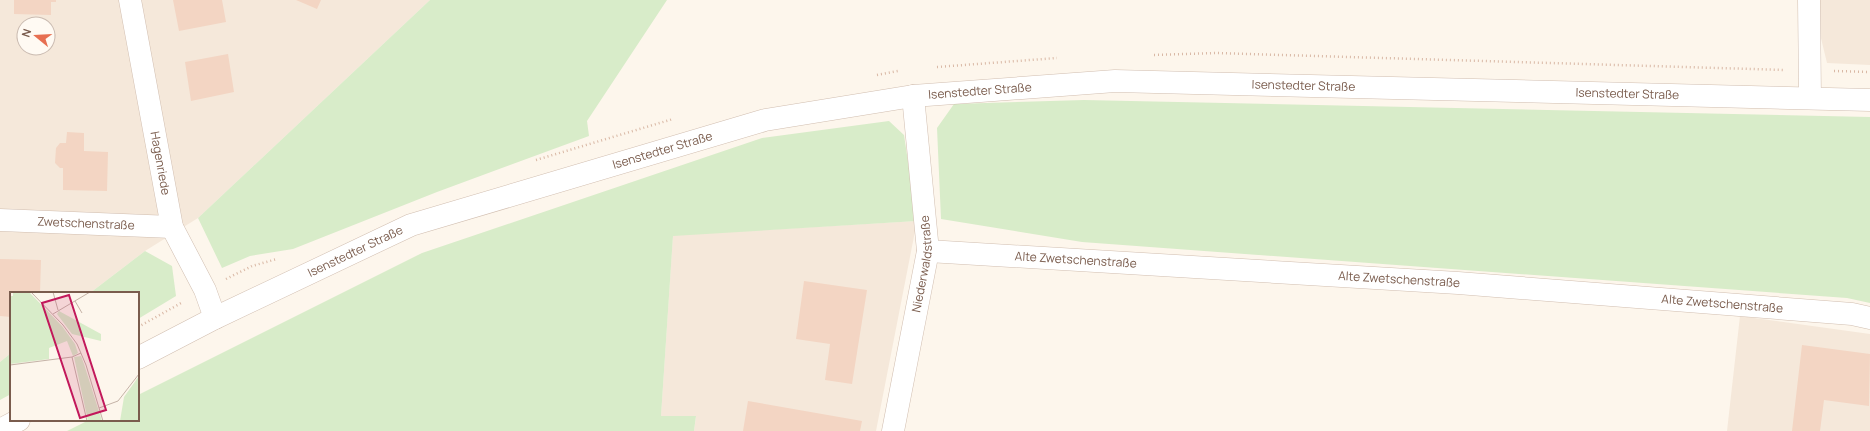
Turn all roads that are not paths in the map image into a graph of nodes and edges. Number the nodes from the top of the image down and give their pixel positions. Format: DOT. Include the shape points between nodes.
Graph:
graph roads {
  1 [pos="130,0"];
  2 [pos="1809,0"];
  3 [pos="913,96"];
  4 [pos="1810,98"];
  5 [pos="1870,100"];
  6 [pos="0,220"];
  7 [pos="172,227"];
  8 [pos="928,250"];
  9 [pos="214,318"];
  10 [pos="1870,318"];
  11 [pos="139,357"];
  12 [pos="17,421"];
  13 [pos="0,430"];
  14 [pos="893,431"];
  1 -- 7 [label="street, Hagenriede"];
  2 -- 4 [label="street"];
  3 -- 4 [label="street, Isenstedter Straße" via="1115,81"];
  3 -- 8 [label="street, Niederwaldstraße"];
  3 -- 9 [label="street, Isenstedter Straße" via="765,120 411,225"];
  4 -- 5 [label="street, Isenstedter Straße"];
  6 -- 7 [label="street, Zwetschenstraße"];
  7 -- 9 [label="street, Hagenriede" via="204,290"];
  8 -- 10 [label="street, Alte Zwetschenstraße" via="1458,283 1852,314"];
  8 -- 14 [label="street, Niederwaldstraße"];
  9 -- 11 [label="street, Isenstedter Straße"];
  12 -- 13 [label="street"];
}
